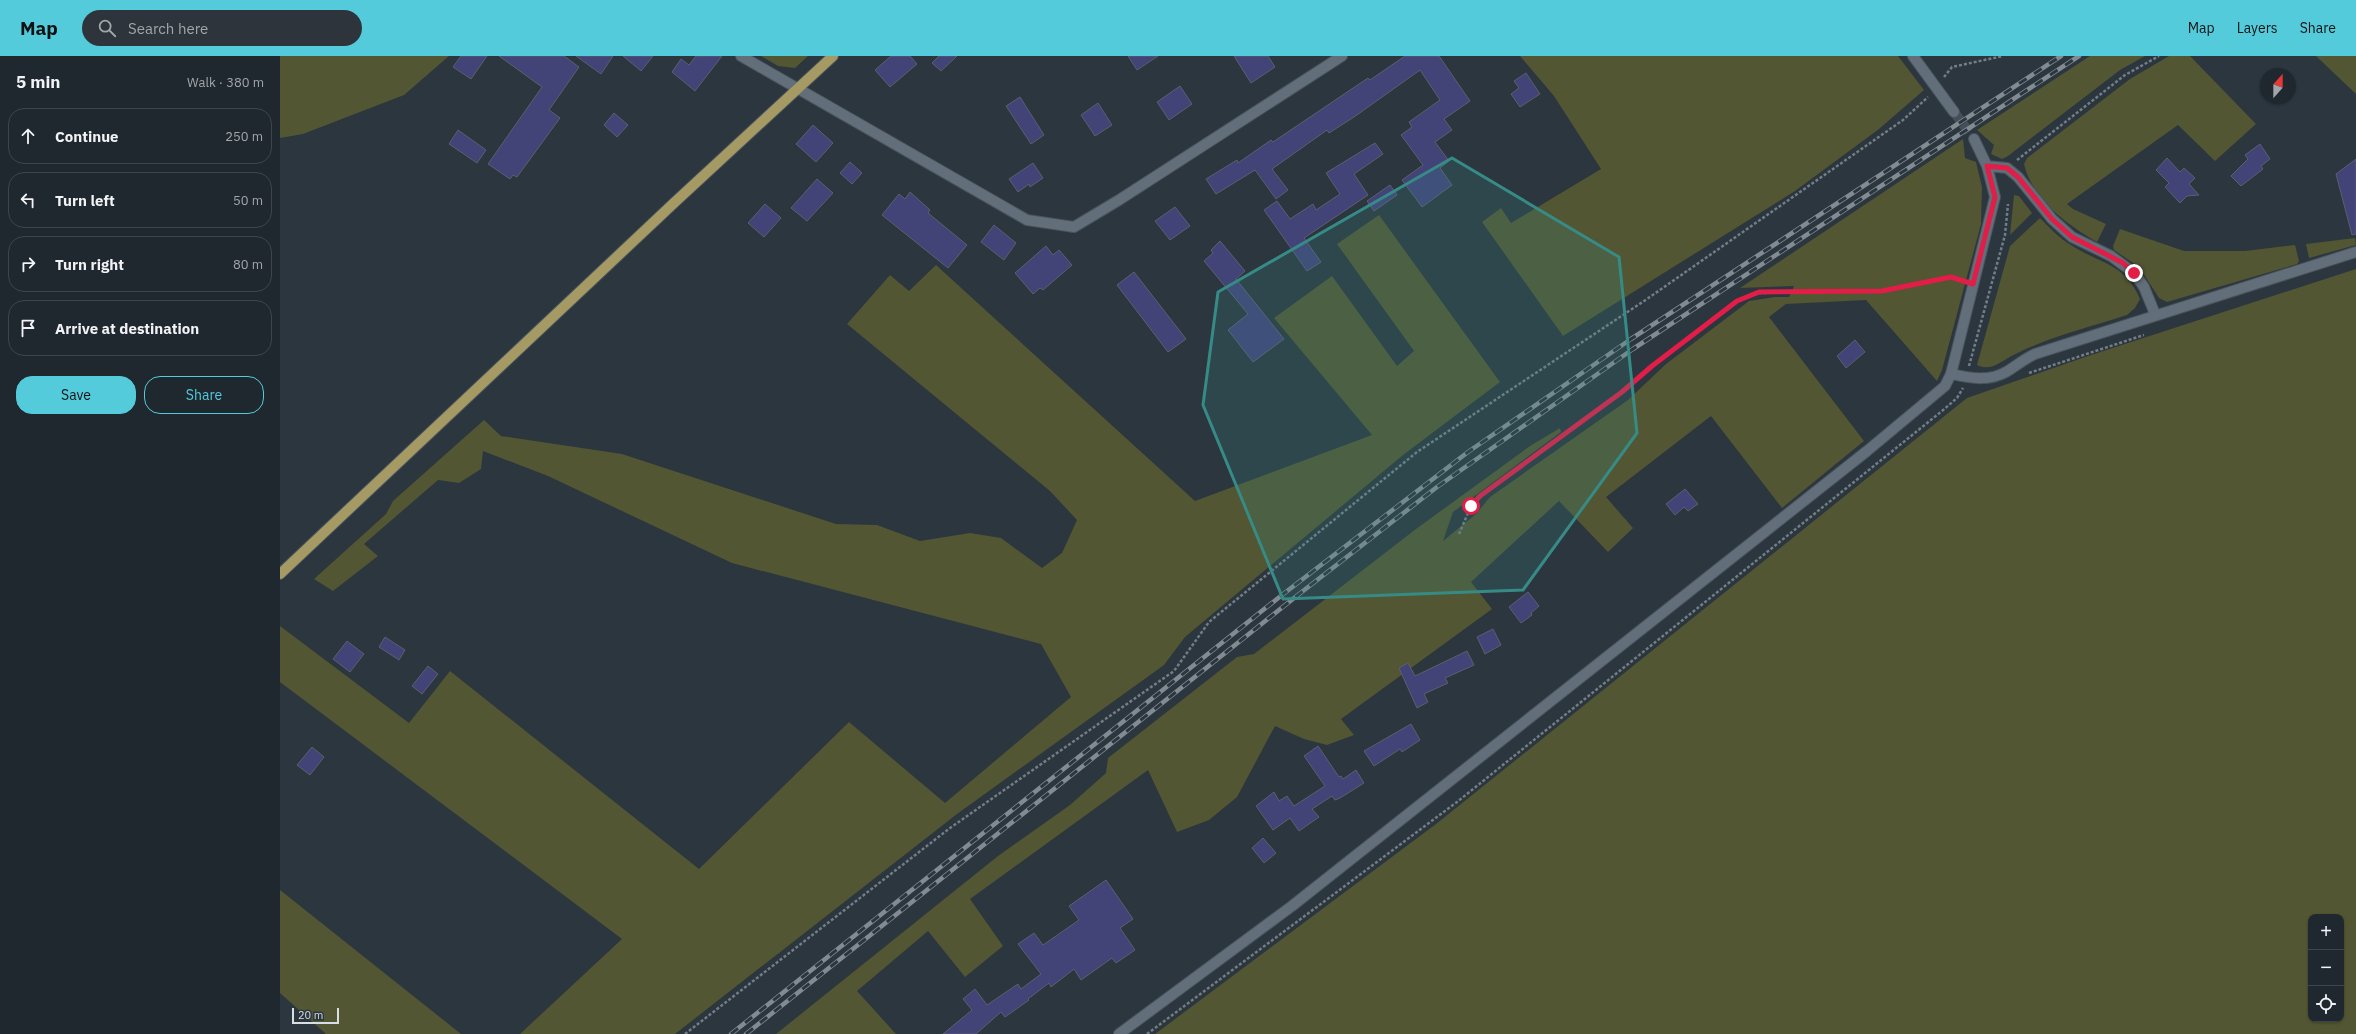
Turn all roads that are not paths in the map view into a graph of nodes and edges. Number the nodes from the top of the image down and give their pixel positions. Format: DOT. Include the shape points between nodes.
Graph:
graph roads {
  1 [pos="741,56"];
  2 [pos="834,56"];
  3 [pos="1342,56"];
  4 [pos="1913,56"];
  5 [pos="796,89"];
  6 [pos="1954,112"];
  7 [pos="1974,139"];
  8 [pos="1987,166"];
  9 [pos="2356,252"];
  10 [pos="2155,314"];
  11 [pos="1951,374"];
  12 [pos="280,574"];
  13 [pos="1119,1034"];
  1 -- 5 [label="street"];
  2 -- 5 [label="main road"];
  3 -- 5 [label="street" via="1074,227 1027,220"];
  4 -- 6 [label="street"];
  5 -- 12 [label="main road"];
  7 -- 8 [label="street"];
  8 -- 10 [label="street" via="2007,168 2018,177 2052,219 2072,237 2117,260 2134,273 2144,287"];
  8 -- 11 [label="street" via="1995,197"];
  9 -- 10 [label="street"];
  10 -- 11 [label="street" via="2035,354 2006,372 1988,379"];
  11 -- 13 [label="street" via="1945,386 1861,456 1292,906"];
}
